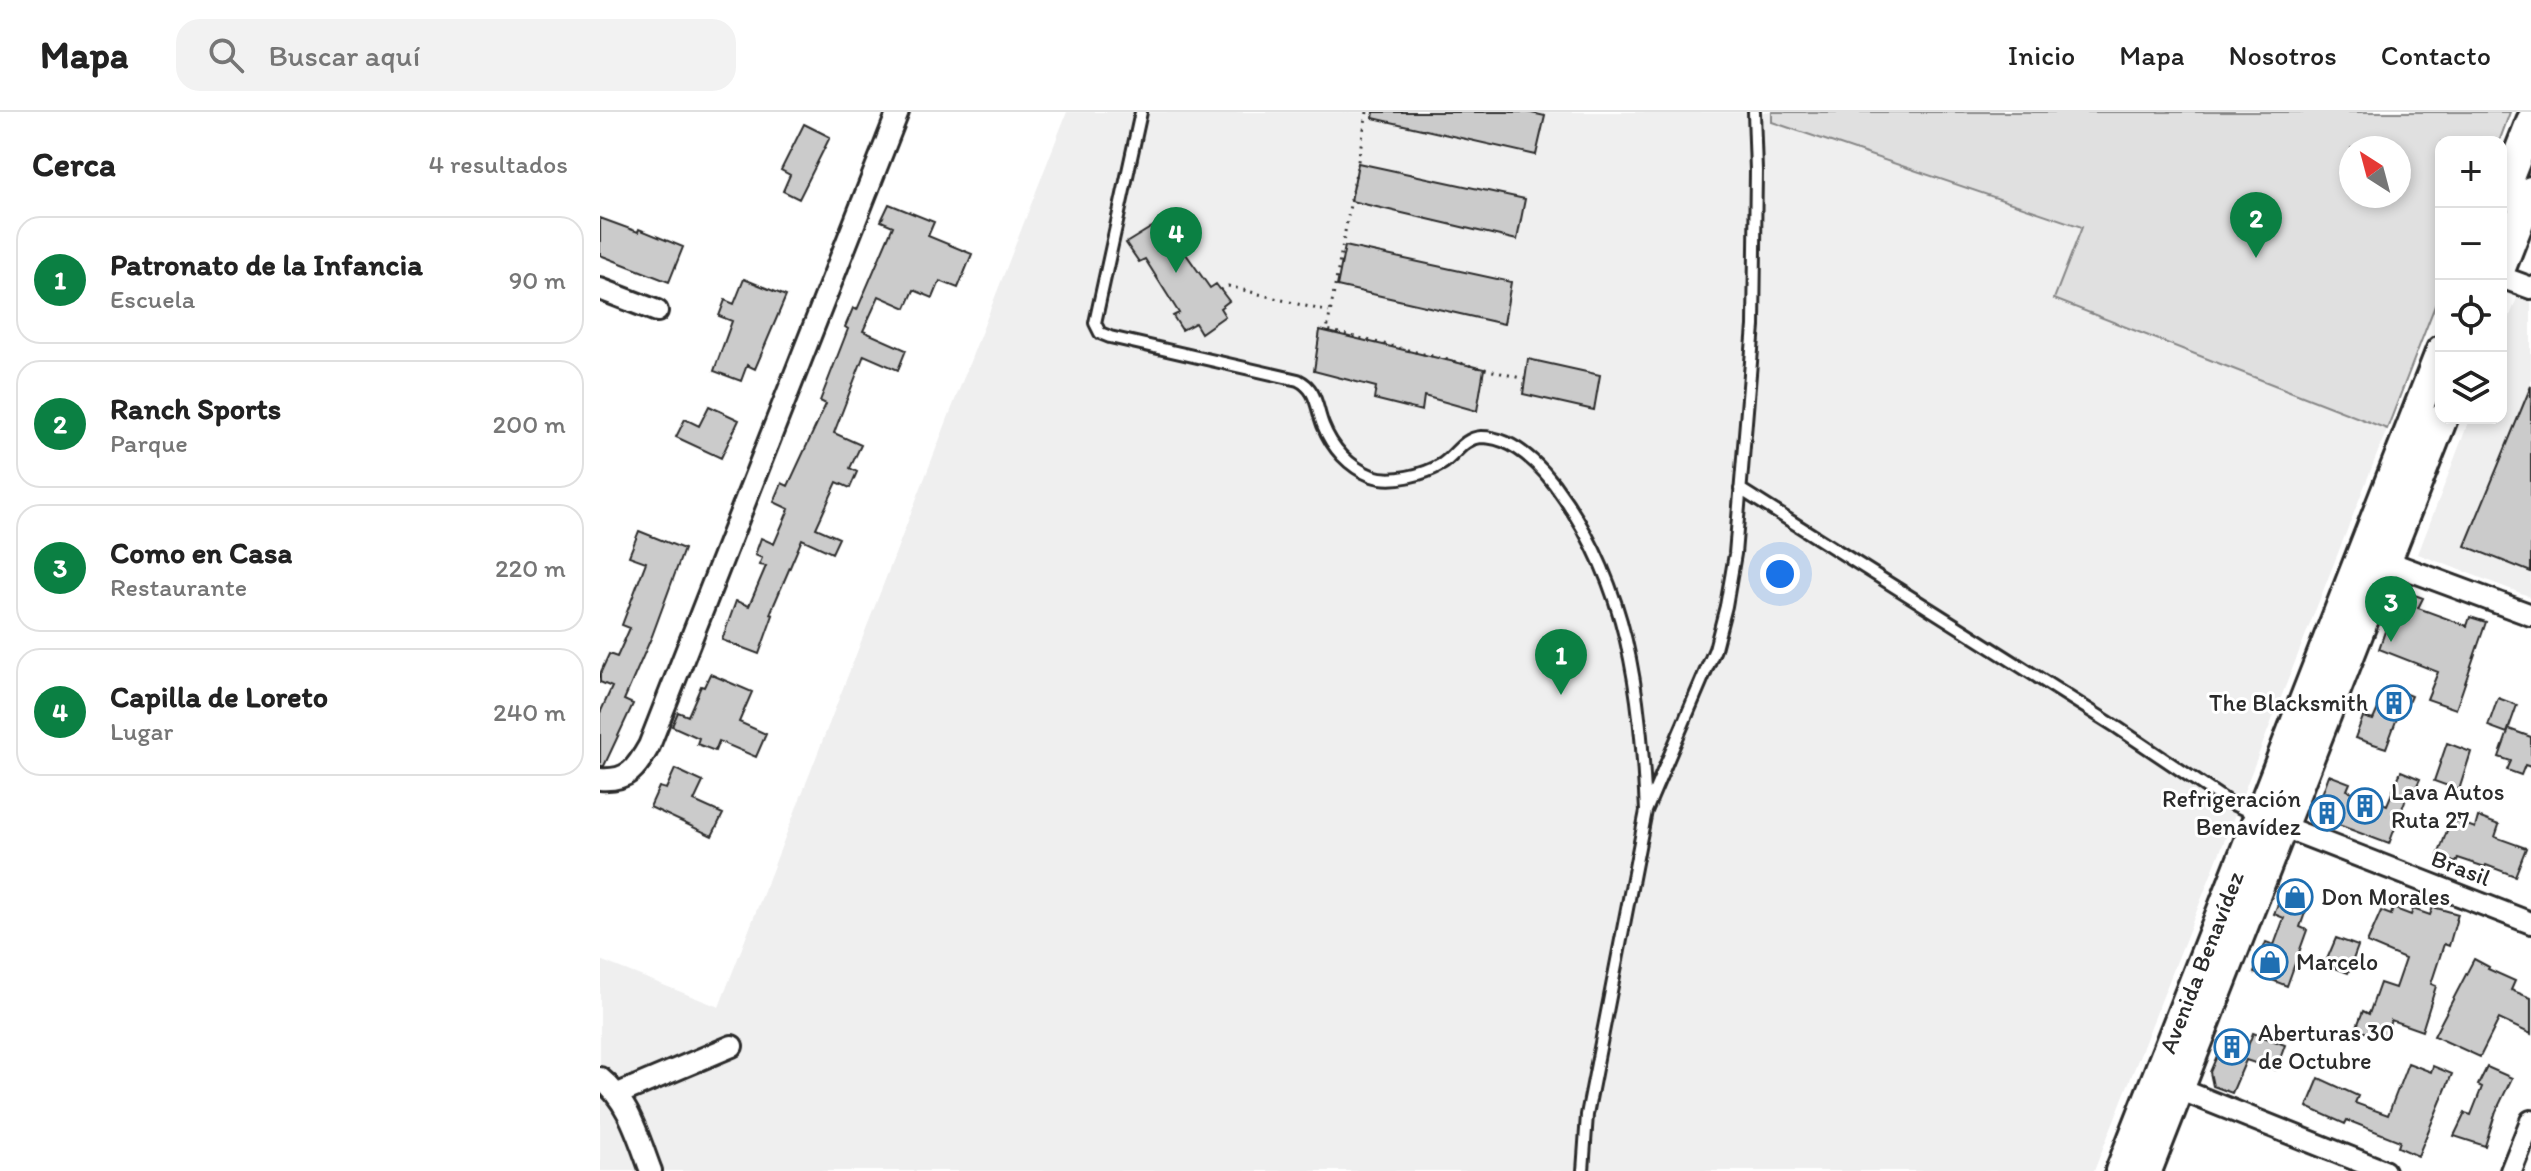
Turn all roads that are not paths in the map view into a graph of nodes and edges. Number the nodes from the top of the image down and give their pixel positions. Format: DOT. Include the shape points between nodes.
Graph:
graph roads {
  1 [pos="898,112"];
  2 [pos="1141,112"];
  3 [pos="1754,112"];
  4 [pos="2531,121"];
  5 [pos="2507,183"];
  6 [pos="2531,191"];
  7 [pos="2507,253"];
  8 [pos="2507,279"];
  9 [pos="2531,288"];
  10 [pos="600,289"];
  11 [pos="657,311"];
  12 [pos="2440,352"];
  13 [pos="2441,424"];
  14 [pos="1740,489"];
  15 [pos="2388,562"];
  16 [pos="2531,615"];
  17 [pos="600,779"];
  18 [pos="1646,811"];
  19 [pos="2272,822"];
  20 [pos="2531,923"];
  21 [pos="732,1046"];
  22 [pos="600,1078"];
  23 [pos="2179,1089"];
  24 [pos="618,1094"];
  25 [pos="2531,1121"];
  26 [pos="651,1171"];
  27 [pos="1583,1171"];
  28 [pos="2120,1171"];
  29 [pos="2147,1171"];
  30 [pos="2384,1171"];
  31 [pos="2511,1171"];
  1 -- 17 [label="street" via="649,746 627,775"];
  2 -- 18 [label="lane" via="1095,323 1100,333 1298,380 1313,392 1336,450 1375,477 1404,477 1443,464 1478,437 1502,441 1531,457 1569,504 1620,613 1643,742"];
  3 -- 14 [label="lane" via="1754,326"];
  4 -- 5 [label="main road"];
  6 -- 7 [label="main road"];
  8 -- 9 [label="street"];
  10 -- 11 [label="street"];
  12 -- 19 [label="main road, Avenida Benavídez"];
  13 -- 15 [label="main road, Avenida Benavídez"];
  14 -- 18 [label="lane" via="1729,593 1715,649"];
  14 -- 19 [label="lane" via="2228,802"];
  15 -- 16 [label="street"];
  15 -- 19 [label="main road, Avenida Benavídez"];
  18 -- 27 [label="lane" via="1587,1115"];
  19 -- 20 [label="street, Brasil"];
  19 -- 23 [label="main road, Avenida Benavídez"];
  19 -- 28 [label="main road, Avenida Benavídez"];
  21 -- 24 [label="street"];
  22 -- 24 [label="street"];
  23 -- 29 [label="main road, Avenida Benavídez"];
  23 -- 30 [label="street"];
  24 -- 26 [label="street"];
  25 -- 31 [label="street"];
}
